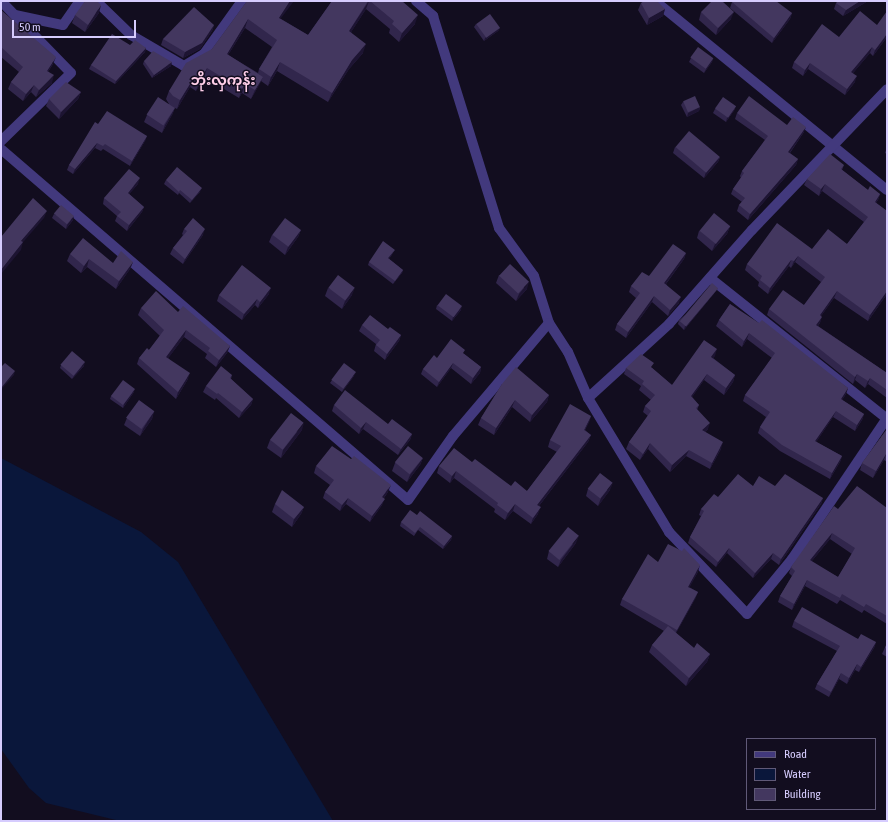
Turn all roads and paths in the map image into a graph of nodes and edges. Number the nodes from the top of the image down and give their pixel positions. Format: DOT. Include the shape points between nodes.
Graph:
graph roads {
  1 [pos="1,1"];
  2 [pos="80,1"];
  3 [pos="96,1"];
  4 [pos="242,1"];
  5 [pos="416,1"];
  6 [pos="655,1"];
  7 [pos="15,15"];
  8 [pos="887,88"];
  9 [pos="1,141"];
  10 [pos="831,147"];
  11 [pos="1,148"];
  12 [pos="887,190"];
  13 [pos="710,278"];
  14 [pos="549,323"];
  15 [pos="588,398"];
  16 [pos="887,419"];
  1 -- 7 [label="street"];
  2 -- 7 [label="street" via="63,24"];
  3 -- 4 [label="street" via="131,35 184,66 204,54"];
  5 -- 14 [label="street" via="432,16 499,228 534,276"];
  6 -- 10 [label="street"];
  7 -- 9 [label="street" via="71,72"];
  8 -- 10 [label="street"];
  10 -- 12 [label="street"];
  10 -- 13 [label="street"];
  11 -- 14 [label="street" via="408,500 453,436"];
  13 -- 15 [label="street" via="670,324"];
  13 -- 16 [label="street"];
  14 -- 15 [label="street" via="568,352"];
  15 -- 16 [label="street" via="669,532 747,614 792,559"];
}
